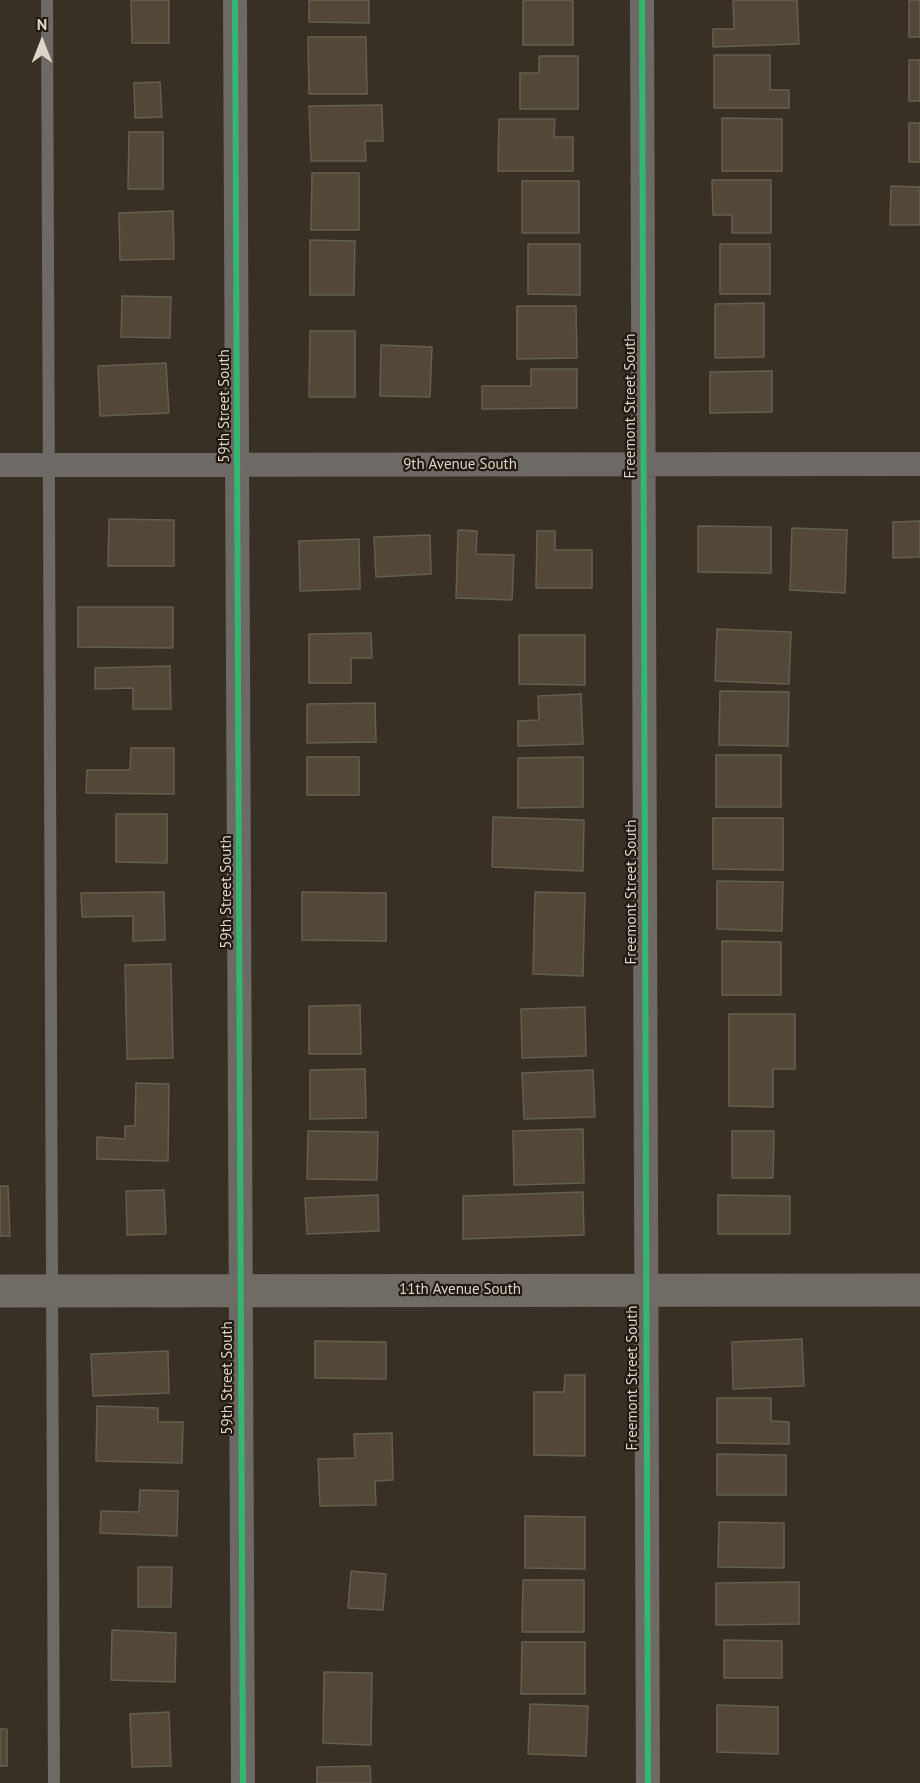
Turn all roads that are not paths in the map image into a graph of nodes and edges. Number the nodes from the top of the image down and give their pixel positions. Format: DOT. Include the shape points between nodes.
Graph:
graph roads {
  1 [pos="47,0"];
  2 [pos="235,0"];
  3 [pos="642,0"];
  4 [pos="643,464"];
  5 [pos="920,464"];
  6 [pos="0,465"];
  7 [pos="49,465"];
  8 [pos="238,466"];
  9 [pos="645,1288"];
  10 [pos="920,1290"];
  11 [pos="0,1291"];
  12 [pos="53,1291"];
  13 [pos="240,1291"];
  14 [pos="54,1783"];
  15 [pos="243,1783"];
  16 [pos="648,1783"];
  1 -- 7 [label="lane"];
  2 -- 8 [label="street, 59th Street South"];
  3 -- 4 [label="street, Freemont Street South"];
  4 -- 5 [label="street, 9th Avenue South"];
  4 -- 8 [label="street, 9th Avenue South"];
  4 -- 9 [label="street, Freemont Street South"];
  6 -- 7 [label="street, 9th Avenue South"];
  7 -- 8 [label="street, 9th Avenue South"];
  7 -- 12 [label="lane"];
  8 -- 13 [label="street, 59th Street South"];
  9 -- 10 [label="street, 11th Avenue South"];
  9 -- 13 [label="street, 11th Avenue South"];
  9 -- 16 [label="street, Freemont Street South"];
  11 -- 12 [label="street, 11th Avenue South"];
  12 -- 13 [label="street, 11th Avenue South"];
  12 -- 14 [label="lane"];
  13 -- 15 [label="street, 59th Street South"];
}
